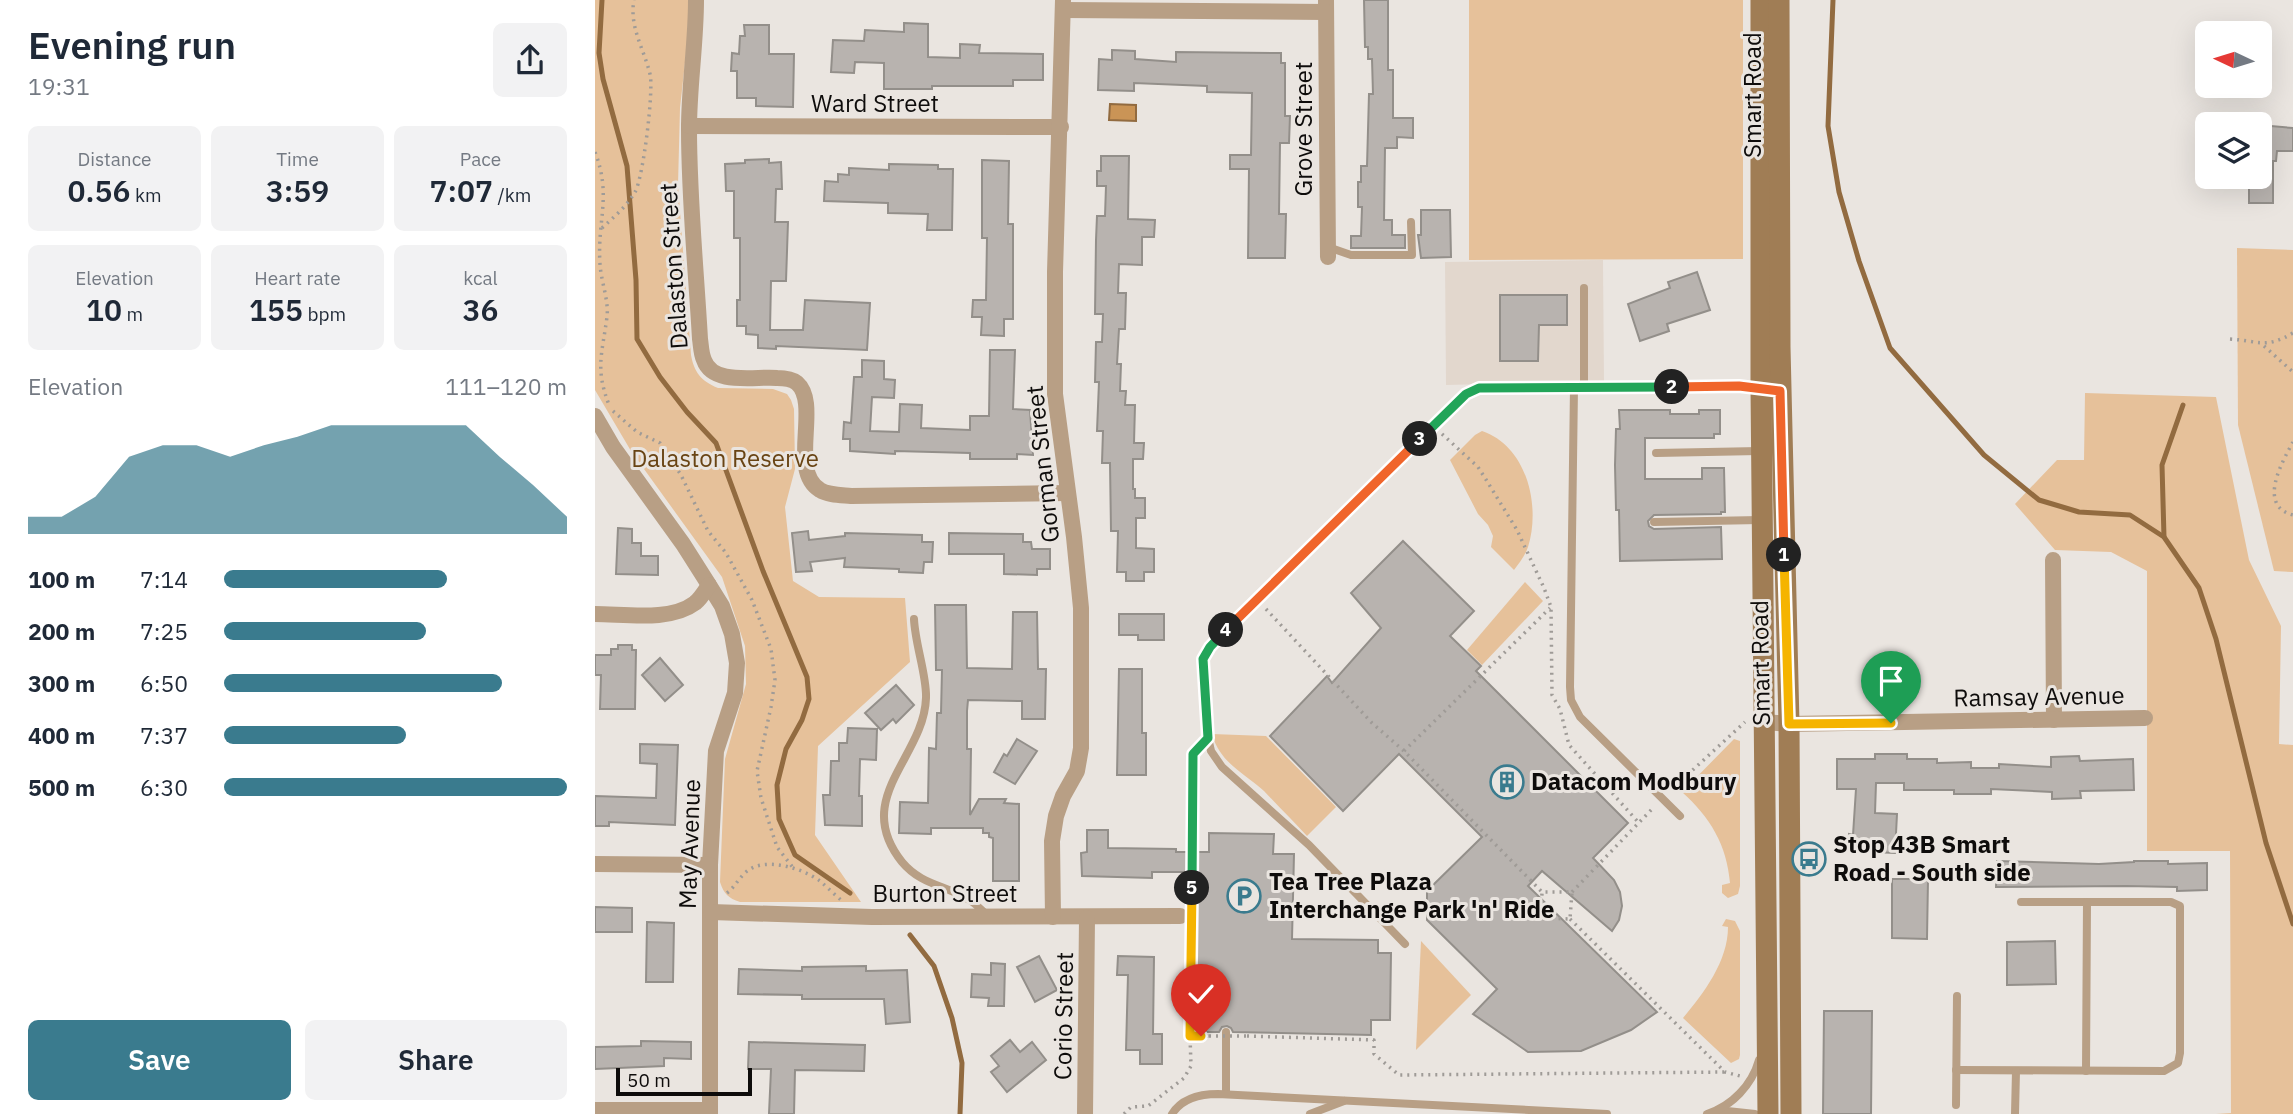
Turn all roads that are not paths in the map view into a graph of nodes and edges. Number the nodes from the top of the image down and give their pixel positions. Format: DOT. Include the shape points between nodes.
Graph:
graph roads {
  1 [pos="696,0"];
  2 [pos="1761,0"];
  3 [pos="1779,0"];
  4 [pos="1063,5"];
  5 [pos="1326,6"];
  6 [pos="689,126"];
  7 [pos="1061,127"];
  8 [pos="1411,222"];
  9 [pos="1328,252"];
  10 [pos="1584,288"];
  11 [pos="1574,387"];
  12 [pos="1584,387"];
  13 [pos="1771,390"];
  14 [pos="595,416"];
  15 [pos="1762,451"];
  16 [pos="1656,453"];
  17 [pos="1067,493"];
  18 [pos="1763,520"];
  19 [pos="1654,522"];
  20 [pos="2053,560"];
  21 [pos="709,585"];
  22 [pos="595,614"];
  23 [pos="914,619"];
  24 [pos="2145,718"];
  25 [pos="2054,720"];
  26 [pos="1765,722"];
  27 [pos="1789,724"];
  28 [pos="1680,816"];
  29 [pos="595,864"];
  30 [pos="710,864"];
  31 [pos="2021,902"];
  32 [pos="2087,902"];
  33 [pos="711,908"];
  34 [pos="1180,916"];
  35 [pos="989,918"];
  36 [pos="1053,918"];
  37 [pos="1087,918"];
  38 [pos="1405,944"];
  39 [pos="1766,981"];
  40 [pos="1957,996"];
  41 [pos="1226,1032"];
  42 [pos="1956,1070"];
  43 [pos="2016,1071"];
  44 [pos="2086,1071"];
  45 [pos="1226,1094"];
  46 [pos="1350,1099"];
  47 [pos="1956,1105"];
  48 [pos="595,1110"];
  49 [pos="1719,1110"];
  50 [pos="710,1112"];
  51 [pos="1781,1113"];
  52 [pos="1086,1114"];
  53 [pos="1172,1114"];
  54 [pos="1310,1114"];
  55 [pos="1607,1114"];
  56 [pos="1707,1114"];
  57 [pos="1755,1114"];
  58 [pos="2015,1114"];
  1 -- 6 [label="street, Dalaston Street"];
  2 -- 13 [label="main road, Smart Road"];
  3 -- 13 [label="main road, Smart Road"];
  4 -- 5 [label="street"];
  4 -- 7 [label="street, Gorman Street"];
  5 -- 9 [label="street, Grove Street"];
  6 -- 7 [label="street, Ward Street"];
  6 -- 17 [label="street, Dalaston Street" via="703,359 708,368 724,377 797,382 803,392 805,455 810,479 819,489 851,496"];
  7 -- 17 [label="street, Gorman Street" via="1055,394"];
  8 -- 9 [label="lane" via="1412,255"];
  10 -- 12 [label="lane"];
  11 -- 12 [label="lane"];
  11 -- 28 [label="lane" via="1571,700 1580,717"];
  11 -- 38 [label="lane" via="1479,388 1466,394 1203,659 1208,738 1222,767 1309,845"];
  12 -- 13 [label="lane"];
  13 -- 15 [label="main road, Smart Road"];
  13 -- 27 [label="main road, Smart Road"];
  14 -- 21 [label="street, May Avenue"];
  15 -- 16 [label="lane"];
  15 -- 18 [label="main road, Smart Road"];
  17 -- 36 [label="street, Gorman Street" via="1081,608 1081,748 1077,771 1056,816"];
  18 -- 19 [label="lane"];
  18 -- 26 [label="main road, Smart Road"];
  20 -- 25 [label="street"];
  21 -- 22 [label="street" via="699,601 671,613"];
  21 -- 30 [label="street, May Avenue" via="722,606 737,663 735,693 716,751"];
  23 -- 35 [label="lane" via="926,696 923,719 887,792 886,826 892,846 918,877 972,902"];
  24 -- 25 [label="street, Ramsay Avenue"];
  25 -- 27 [label="street, Ramsay Avenue"];
  26 -- 27 [label="street, Ramsay Avenue"];
  26 -- 39 [label="main road, Smart Road"];
  27 -- 51 [label="main road, Smart Road" via="1790,1087"];
  29 -- 30 [label="street"];
  30 -- 33 [label="street, May Avenue"];
  31 -- 32 [label="lane"];
  32 -- 44 [label="lane"];
  32 -- 44 [label="lane" via="2171,902 2180,906 2182,918 2178,1063 2164,1071"];
  33 -- 35 [label="street, Burton Street" via="859,917"];
  33 -- 50 [label="street, May Avenue"];
  34 -- 37 [label="street, Burton Street"];
  35 -- 36 [label="street, Burton Street"];
  36 -- 37 [label="street, Burton Street"];
  37 -- 52 [label="street, Corio Street"];
  39 -- 49 [label="lane" via="1763,1048 1756,1072"];
  39 -- 51 [label="main road, Smart Road"];
  40 -- 42 [label="lane"];
  41 -- 45 [label="lane"];
  42 -- 43 [label="lane"];
  42 -- 47 [label="lane"];
  43 -- 44 [label="lane"];
  43 -- 58 [label="lane"];
  45 -- 46 [label="lane"];
  45 -- 53 [label="lane" via="1190,1098"];
  46 -- 54 [label="lane"];
  46 -- 55 [label="lane"];
  48 -- 50 [label="street"];
  49 -- 56 [label="lane"];
  49 -- 57 [label="lane"];
}
